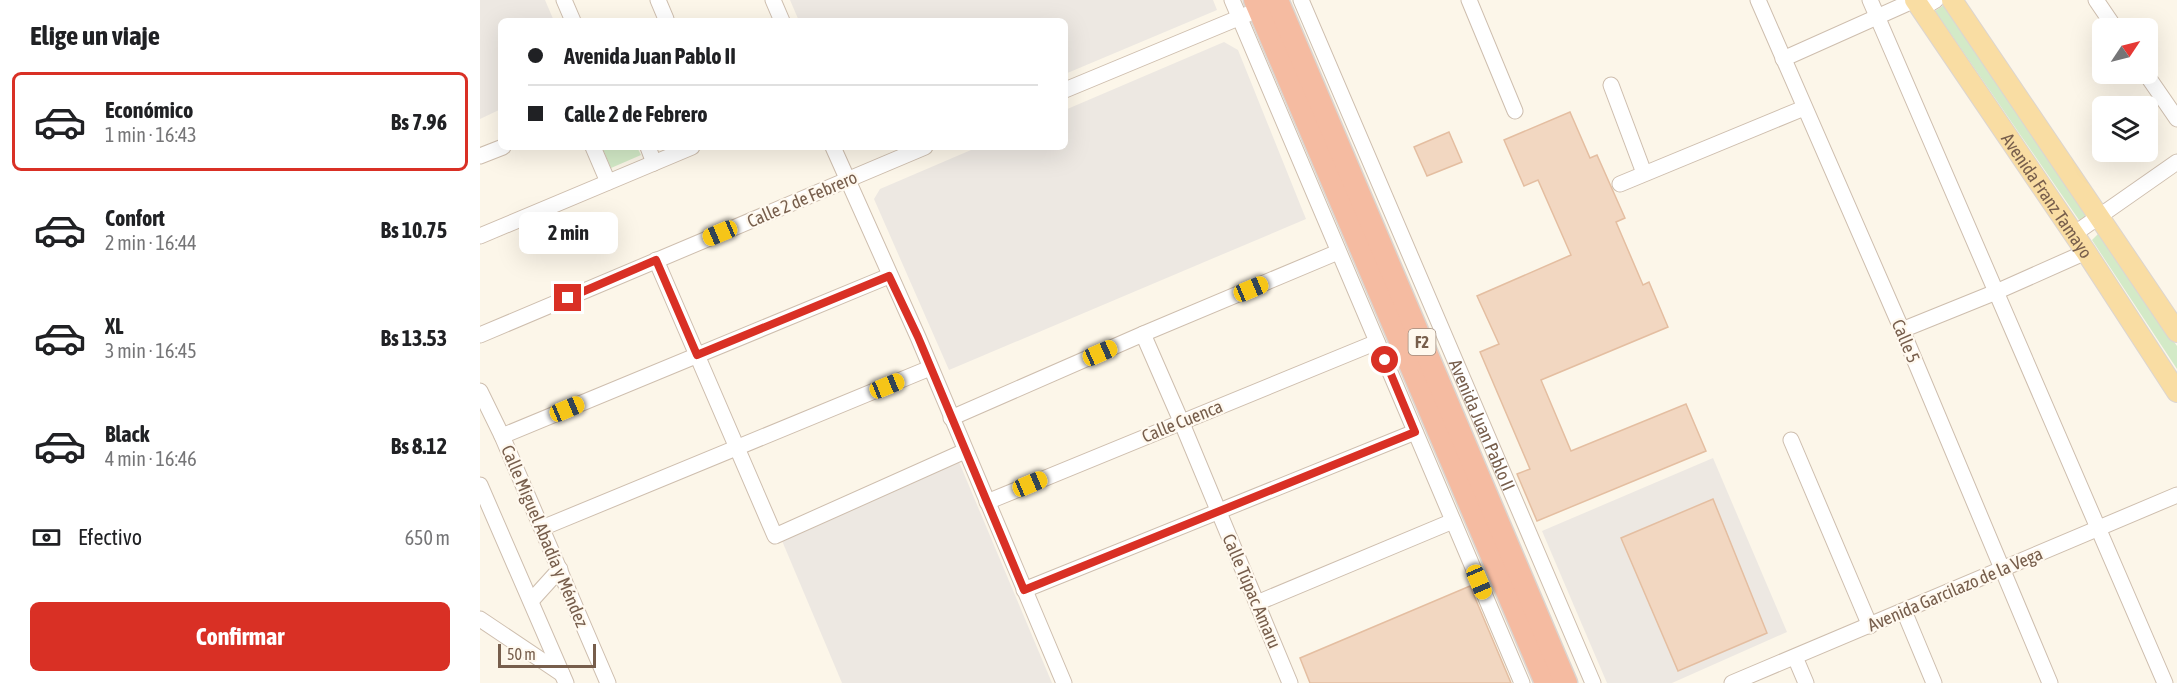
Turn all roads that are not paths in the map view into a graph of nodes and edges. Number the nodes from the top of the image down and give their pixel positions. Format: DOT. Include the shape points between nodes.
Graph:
graph roads {
  1 [pos="564,0"];
  2 [pos="658,0"];
  3 [pos="773,0"];
  4 [pos="1232,0"];
  5 [pos="1301,0"];
  6 [pos="1469,0"];
  7 [pos="1758,0"];
  8 [pos="1870,0"];
  9 [pos="2096,0"];
  10 [pos="1922,2"];
  11 [pos="1958,2"];
  12 [pos="1261,5"];
  13 [pos="572,18"];
  14 [pos="666,18"];
  15 [pos="781,18"];
  16 [pos="1877,18"];
  17 [pos="2108,18"];
  18 [pos="1783,58"];
  19 [pos="2153,84"];
  20 [pos="1611,85"];
  21 [pos="1068,89"];
  22 [pos="1804,108"];
  23 [pos="1515,111"];
  24 [pos="2177,119"];
  25 [pos="498,149"];
  26 [pos="594,150"];
  27 [pos="649,150"];
  28 [pos="685,150"];
  29 [pos="834,150"];
  30 [pos="918,150"];
  31 [pos="480,156"];
  32 [pos="2177,162"];
  33 [pos="654,163"];
  34 [pos="1644,173"];
  35 [pos="847,179"];
  36 [pos="608,182"];
  37 [pos="1620,184"];
  38 [pos="2098,216"];
  39 [pos="2074,234"];
  40 [pos="480,236"];
  41 [pos="1338,252"];
  42 [pos="2086,252"];
  43 [pos="656,260"];
  44 [pos="889,276"];
  45 [pos="1996,292"];
  46 [pos="1902,330"];
  47 [pos="2177,332"];
  48 [pos="1143,334"];
  49 [pos="480,335"];
  50 [pos="1377,342"];
  51 [pos="697,355"];
  52 [pos="930,368"];
  53 [pos="480,391"];
  54 [pos="2177,392"];
  55 [pos="951,418"];
  56 [pos="1181,421"];
  57 [pos="1415,432"];
  58 [pos="502,436"];
  59 [pos="1791,440"];
  60 [pos="736,448"];
  61 [pos="965,451"];
  62 [pos="480,485"];
  63 [pos="2177,495"];
  64 [pos="987,502"];
  65 [pos="1218,512"];
  66 [pos="1453,521"];
  67 [pos="542,528"];
  68 [pos="2097,529"];
  69 [pos="2001,569"];
  70 [pos="560,570"];
  71 [pos="1024,590"];
  72 [pos="531,601"];
  73 [pos="1257,603"];
  74 [pos="1904,611"];
  75 [pos="480,619"];
  76 [pos="1870,626"];
  77 [pos="1795,657"];
  78 [pos="564,679"];
  79 [pos="608,683"];
  80 [pos="1064,683"];
  81 [pos="1290,683"];
  82 [pos="1522,683"];
  83 [pos="1546,683"];
  84 [pos="1566,683"];
  85 [pos="1593,683"];
  86 [pos="1732,683"];
  87 [pos="1806,683"];
  88 [pos="1934,683"];
  89 [pos="2050,683"];
  90 [pos="2165,683"];
  1 -- 13 [label="street"];
  2 -- 14 [label="street"];
  3 -- 15 [label="street"];
  4 -- 12 [label="street, Avenida Juan Pablo II"];
  5 -- 85 [label="street, Avenida Juan Pablo II"];
  6 -- 23 [label="street"];
  7 -- 18 [label="street, Calle 5"];
  8 -- 16 [label="street"];
  9 -- 17 [label="street"];
  10 -- 16 [label="street"];
  10 -- 39 [label="main road, Avenida Franz Tamayo"];
  11 -- 38 [label="main road, Avenida Franz Tamayo"];
  12 -- 21 [label="street"];
  12 -- 41 [label="street, Avenida Juan Pablo II"];
  12 -- 83 [label="highway, Avenida Juan Pablo II / F2"];
  12 -- 84 [label="highway, Avenida Juan Pablo II / F2"];
  16 -- 18 [label="street"];
  16 -- 45 [label="street"];
  18 -- 22 [label="street, Calle 5"];
  19 -- 24 [label="street"];
  20 -- 34 [label="street"];
  22 -- 34 [label="street"];
  22 -- 46 [label="street, Calle 5"];
  25 -- 31 [label="street"];
  26 -- 36 [label="street"];
  27 -- 33 [label="street"];
  28 -- 33 [label="street"];
  29 -- 35 [label="street"];
  30 -- 35 [label="street, Calle 2 de Febrero"];
  32 -- 38 [label="street"];
  33 -- 36 [label="street"];
  34 -- 37 [label="street"];
  35 -- 43 [label="street, Calle 2 de Febrero"];
  35 -- 44 [label="street"];
  36 -- 40 [label="street"];
  38 -- 39 [label="street"];
  38 -- 47 [label="main road, Avenida Franz Tamayo"];
  39 -- 42 [label="main road, Avenida Franz Tamayo"];
  41 -- 48 [label="street"];
  41 -- 50 [label="street, Avenida Juan Pablo II"];
  42 -- 45 [label="street"];
  42 -- 54 [label="main road, Avenida Franz Tamayo"];
  43 -- 49 [label="street, Calle 2 de Febrero"];
  43 -- 51 [label="street"];
  44 -- 51 [label="street"];
  44 -- 52 [label="street"];
  45 -- 46 [label="street"];
  45 -- 68 [label="street"];
  46 -- 69 [label="street, Calle 5"];
  48 -- 55 [label="street"];
  48 -- 56 [label="street, Calle Túpac Amaru"];
  50 -- 56 [label="street, Calle Cuenca"];
  50 -- 57 [label="street, Avenida Juan Pablo II"];
  51 -- 58 [label="street"];
  51 -- 60 [label="street"];
  52 -- 55 [label="street"];
  52 -- 60 [label="street"];
  53 -- 58 [label="street, Calle Miguel Abadía y Méndez"];
  55 -- 61 [label="street"];
  56 -- 64 [label="street, Calle Cuenca"];
  56 -- 65 [label="street, Calle Túpac Amaru"];
  57 -- 65 [label="street"];
  57 -- 66 [label="street, Avenida Juan Pablo II"];
  58 -- 67 [label="street, Calle Miguel Abadía y Méndez"];
  59 -- 76 [label="street"];
  60 -- 61 [label="street" via="775,536"];
  60 -- 67 [label="street"];
  61 -- 64 [label="street"];
  62 -- 72 [label="street, Calle Miguel Abadía y Méndez"];
  63 -- 68 [label="street, Avenida Garcilazo de la Vega"];
  64 -- 71 [label="street"];
  65 -- 71 [label="street"];
  65 -- 73 [label="street, Calle Túpac Amaru"];
  66 -- 73 [label="street"];
  66 -- 82 [label="street, Avenida Juan Pablo II"];
  67 -- 70 [label="street, Calle Miguel Abadía y Méndez"];
  68 -- 69 [label="street, Avenida Garcilazo de la Vega"];
  68 -- 90 [label="street"];
  69 -- 74 [label="street, Avenida Garcilazo de la Vega"];
  69 -- 89 [label="street, Calle 5"];
  70 -- 72 [label="street"];
  70 -- 79 [label="street, Calle Miguel Abadía y Méndez"];
  71 -- 80 [label="street"];
  72 -- 78 [label="street, Calle Miguel Abadía y Méndez"];
  73 -- 81 [label="street, Calle Túpac Amaru"];
  74 -- 76 [label="street, Avenida Garcilazo de la Vega"];
  74 -- 88 [label="street"];
  75 -- 78 [label="street"];
  76 -- 77 [label="street, Avenida Garcilazo de la Vega"];
  77 -- 86 [label="street, Avenida Garcilazo de la Vega"];
  77 -- 87 [label="street"];
}
